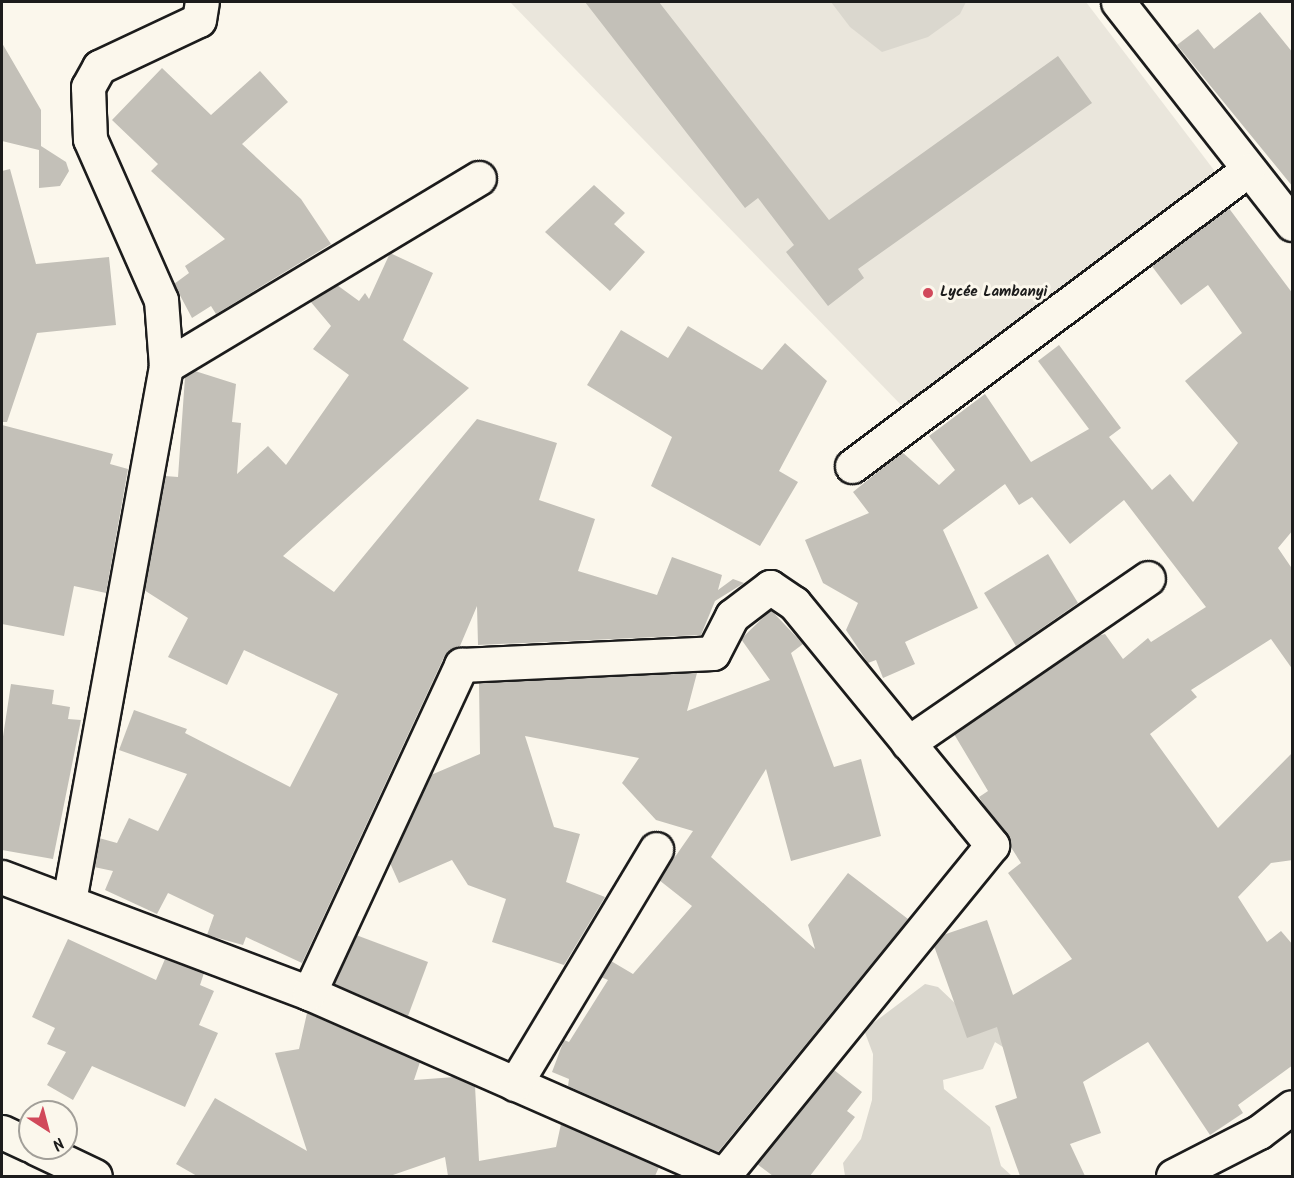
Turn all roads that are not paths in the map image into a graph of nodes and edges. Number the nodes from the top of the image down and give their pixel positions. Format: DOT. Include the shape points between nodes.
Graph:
graph roads {
  1 [pos="202,2"];
  2 [pos="1118,2"];
  3 [pos="1247,170"];
  4 [pos="478,178"];
  5 [pos="1293,224"];
  6 [pos="165,366"];
  7 [pos="852,466"];
  8 [pos="1148,578"];
  9 [pos="908,742"];
  10 [pos="656,849"];
  11 [pos="2,877"];
  12 [pos="69,901"];
  13 [pos="309,993"];
  14 [pos="515,1084"];
  15 [pos="1293,1107"];
  16 [pos="2,1132"];
  17 [pos="18,1139"];
  18 [pos="61,1160"];
  19 [pos="95,1176"];
  20 [pos="725,1176"];
  21 [pos="1173,1176"];
  1 -- 6 [label="street" via="199,21 99,68 87,87 90,139 161,300"];
  2 -- 3 [label="street"];
  3 -- 5 [label="street"];
  3 -- 7 [label="street"];
  4 -- 6 [label="street"];
  6 -- 12 [label="street"];
  8 -- 9 [label="street"];
  9 -- 13 [label="street" via="794,603 770,587 732,616 713,653 461,665"];
  9 -- 20 [label="street" via="992,846"];
  10 -- 14 [label="street"];
  11 -- 12 [label="street"];
  12 -- 13 [label="street"];
  13 -- 14 [label="street"];
  14 -- 20 [label="street"];
  15 -- 21 [label="street" via="1259,1132"];
  16 -- 17 [label="street"];
  18 -- 19 [label="street"];
}
